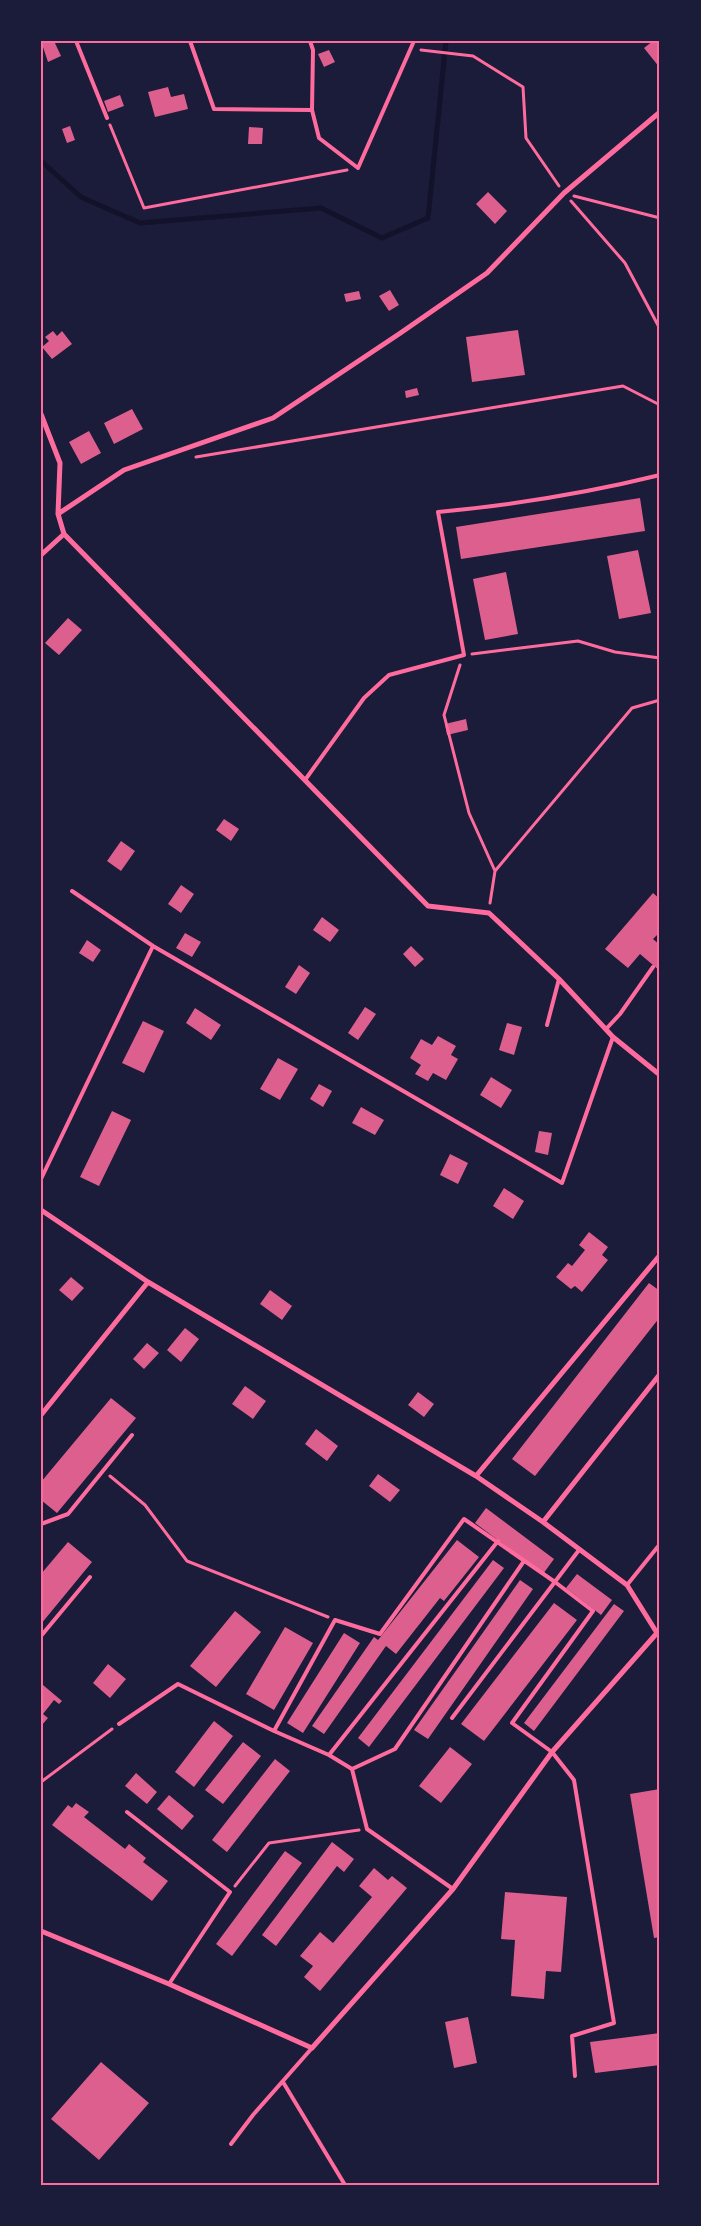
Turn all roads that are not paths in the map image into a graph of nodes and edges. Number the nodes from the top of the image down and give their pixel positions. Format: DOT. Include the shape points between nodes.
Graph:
graph roads {
  1 [pos="76,41"];
  2 [pos="190,41"];
  3 [pos="310,41"];
  4 [pos="414,41"];
  5 [pos="312,110"];
  6 [pos="660,112"];
  7 [pos="107,118"];
  8 [pos="41,414"];
  9 [pos="660,475"];
  10 [pos="58,514"];
  11 [pos="64,534"];
  12 [pos="41,556"];
  13 [pos="305,780"];
  14 [pos="72,891"];
  15 [pos="153,946"];
  16 [pos="653,967"];
  17 [pos="559,979"];
  18 [pos="547,1025"];
  19 [pos="607,1028"];
  20 [pos="613,1037"];
  21 [pos="660,1075"];
  22 [pos="41,1179"];
  23 [pos="41,1210"];
  24 [pos="659,1258"];
  25 [pos="148,1282"];
  26 [pos="660,1374"];
  27 [pos="41,1416"];
  28 [pos="132,1435"];
  29 [pos="476,1476"];
  30 [pos="543,1522"];
  31 [pos="41,1524"];
  32 [pos="498,1541"];
  33 [pos="660,1544"];
  34 [pos="579,1550"];
  35 [pos="524,1560"];
  36 [pos="90,1576"];
  37 [pos="555,1582"];
  38 [pos="626,1585"];
  39 [pos="658,1633"];
  40 [pos="41,1636"];
  41 [pos="452,1718"];
  42 [pos="119,1724"];
  43 [pos="274,1731"];
  44 [pos="552,1752"];
  45 [pos="330,1755"];
  46 [pos="352,1769"];
  47 [pos="127,1812"];
  48 [pos="453,1889"];
  49 [pos="41,1931"];
  50 [pos="169,1984"];
  51 [pos="312,2048"];
  52 [pos="575,2076"];
  53 [pos="283,2082"];
  54 [pos="231,2144"];
  55 [pos="345,2185"];
  1 -- 7 [label="lane"];
  2 -- 5 [label="lane" via="214,109"];
  3 -- 5 [label="lane" via="313,50"];
  4 -- 5 [label="lane" via="358,168 319,138"];
  6 -- 10 [label="street" via="564,193 487,273 273,418 124,470"];
  8 -- 10 [label="street" via="60,463"];
  9 -- 13 [label="lane" via="587,492 438,512 464,655 389,675 364,698"];
  10 -- 11 [label="street"];
  11 -- 12 [label="street"];
  11 -- 13 [label="street"];
  13 -- 17 [label="street" via="428,906 489,913"];
  14 -- 15 [label="lane"];
  15 -- 20 [label="lane" via="562,1183"];
  15 -- 22 [label="lane"];
  16 -- 19 [label="lane"];
  17 -- 18 [label="lane"];
  17 -- 19 [label="street"];
  19 -- 20 [label="street"];
  20 -- 21 [label="street"];
  23 -- 25 [label="street"];
  24 -- 29 [label="street"];
  25 -- 27 [label="street"];
  25 -- 29 [label="street"];
  26 -- 30 [label="street"];
  28 -- 31 [label="lane" via="68,1514"];
  29 -- 30 [label="street"];
  30 -- 34 [label="street"];
  32 -- 35 [label="lane"];
  32 -- 43 [label="lane" via="464,1519 380,1634 335,1620"];
  32 -- 45 [label="lane"];
  33 -- 38 [label="lane"];
  34 -- 37 [label="lane"];
  34 -- 38 [label="street"];
  35 -- 37 [label="lane"];
  35 -- 46 [label="lane" via="395,1749"];
  36 -- 40 [label="lane"];
  37 -- 41 [label="lane"];
  37 -- 44 [label="lane" via="593,1611 512,1723"];
  38 -- 39 [label="street"];
  39 -- 44 [label="street"];
  42 -- 43 [label="lane" via="178,1684"];
  43 -- 45 [label="lane"];
  44 -- 48 [label="street"];
  44 -- 52 [label="lane" via="574,1780 614,2023 572,2036"];
  45 -- 46 [label="lane"];
  46 -- 48 [label="lane" via="367,1829"];
  47 -- 50 [label="lane" via="230,1892"];
  48 -- 51 [label="street"];
  49 -- 50 [label="street"];
  50 -- 51 [label="street"];
  51 -- 53 [label="lane"];
  53 -- 54 [label="lane"];
  53 -- 55 [label="lane"];
}
